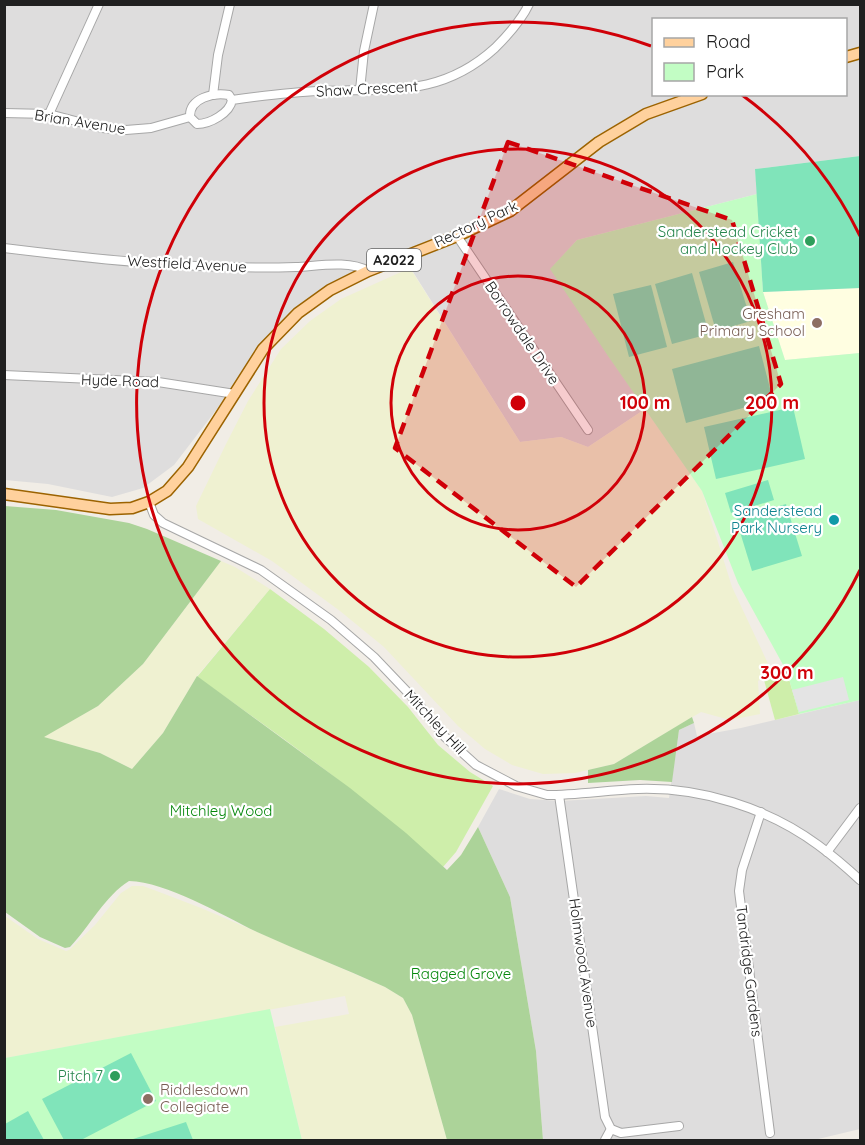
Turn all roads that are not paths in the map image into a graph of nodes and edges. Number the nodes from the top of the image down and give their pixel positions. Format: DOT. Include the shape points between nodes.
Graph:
graph roads {
  1 [pos="99,4"];
  2 [pos="230,4"];
  3 [pos="374,4"];
  4 [pos="529,4"];
  5 [pos="360,90"];
  6 [pos="213,95"];
  7 [pos="696,96"];
  8 [pos="232,100"];
  9 [pos="4,113"];
  10 [pos="49,114"];
  11 [pos="190,117"];
  12 [pos="457,236"];
  13 [pos="4,248"];
  14 [pos="368,271"];
  15 [pos="4,375"];
  16 [pos="235,394"];
  17 [pos="588,430"];
  18 [pos="4,494"];
  19 [pos="149,502"];
  20 [pos="559,795"];
  21 [pos="861,808"];
  22 [pos="762,812"];
  23 [pos="827,852"];
  24 [pos="861,880"];
  25 [pos="679,1126"];
  26 [pos="611,1129"];
  27 [pos="770,1133"];
  28 [pos="605,1140"];
  1 -- 10 [label="street"];
  2 -- 6 [label="street"];
  3 -- 5 [label="street"];
  4 -- 5 [label="street, Shaw Crescent" via="502,41 456,75 420,87"];
  5 -- 8 [label="street, Shaw Crescent"];
  6 -- 8 [label="street" via="226,94"];
  6 -- 11 [label="street" via="196,104"];
  7 -- 12 [label="main road, Rectory Park / A2022" via="646,114 599,142 510,211"];
  8 -- 11 [label="street, Brian Avenue" via="210,122 197,124"];
  9 -- 10 [label="street, Brian Avenue"];
  10 -- 11 [label="street, Brian Avenue" via="126,130 147,129"];
  12 -- 14 [label="main road, Rectory Park / A2022"];
  12 -- 17 [label="street, Borrowdale Drive"];
  13 -- 14 [label="street, Westfield Avenue" via="172,265 345,265"];
  14 -- 16 [label="main road, Rectory Park / A2022" via="330,290 298,314 263,349"];
  15 -- 16 [label="street, Hyde Road" via="158,382"];
  16 -- 19 [label="main road, Rectory Park / A2022" via="188,467 167,491"];
  18 -- 19 [label="main road, A2022" via="110,509"];
  19 -- 20 [label="street, Mitchley Hill" via="163,523 261,570 331,620 374,657 445,737 476,765 516,786"];
  20 -- 22 [label="street, Mitchley Hill" via="640,789 670,791"];
  20 -- 26 [label="street, Holmwood Avenue" via="605,1117"];
  21 -- 23 [label="street"];
  22 -- 23 [label="street, Mitchley Hill"];
  22 -- 27 [label="street, Tandridge Gardens" via="739,891"];
  23 -- 24 [label="street, Mitchley Hill"];
  25 -- 26 [label="street" via="621,1133"];
  26 -- 28 [label="street"];
}
